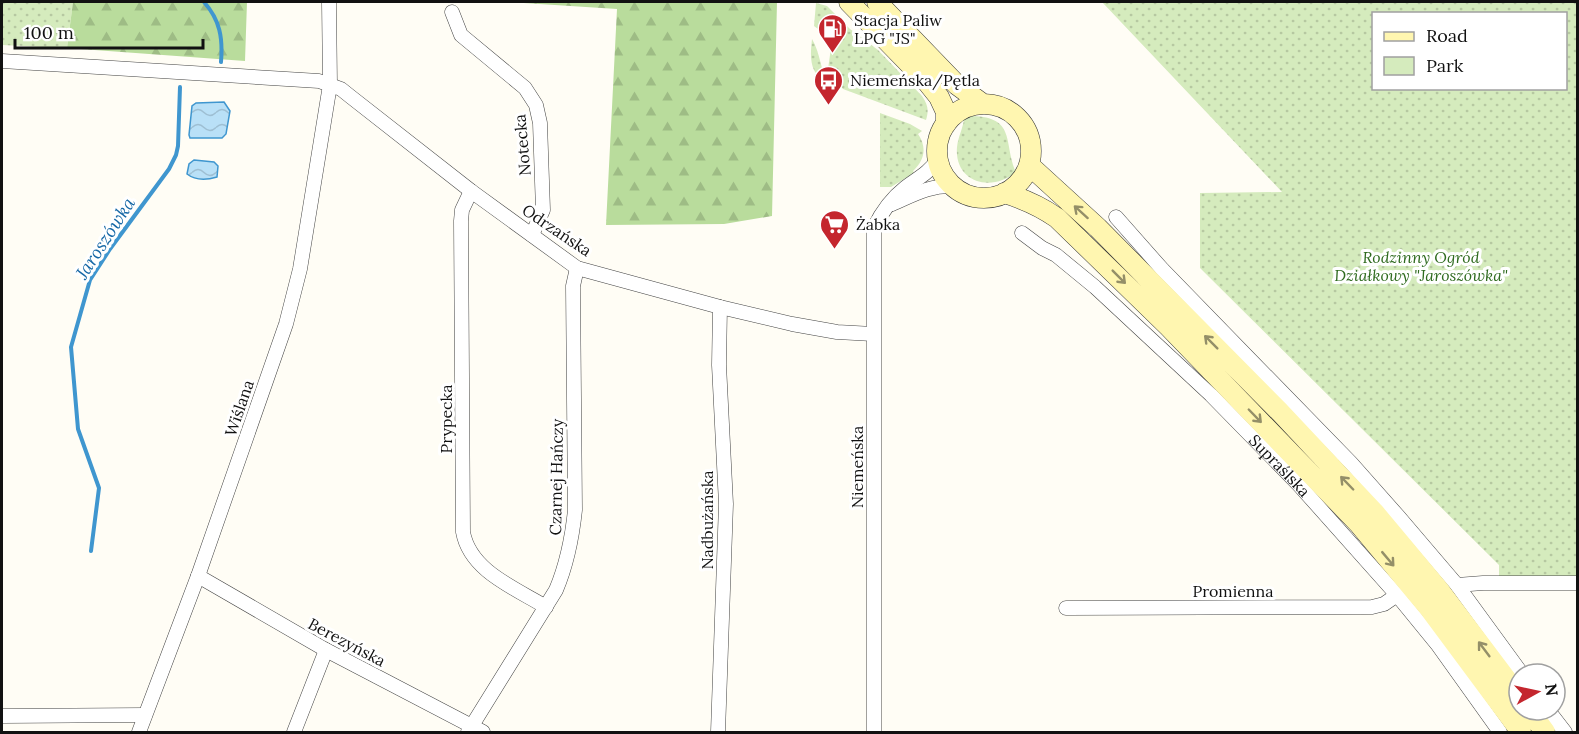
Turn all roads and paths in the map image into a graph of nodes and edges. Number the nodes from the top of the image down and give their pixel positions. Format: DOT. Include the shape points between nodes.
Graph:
graph roads {
  1 [pos="329,2"];
  2 [pos="849,2"];
  3 [pos="878,2"];
  4 [pos="452,12"];
  5 [pos="2,61"];
  6 [pos="330,84"];
  7 [pos="984,104"];
  8 [pos="946,124"];
  9 [pos="938,159"];
  10 [pos="1029,165"];
  11 [pos="953,186"];
  12 [pos="471,191"];
  13 [pos="1004,193"];
  14 [pos="888,206"];
  15 [pos="1116,217"];
  16 [pos="1022,233"];
  17 [pos="532,235"];
  18 [pos="577,268"];
  19 [pos="720,307"];
  20 [pos="873,334"];
  21 [pos="198,576"];
  22 [pos="1578,583"];
  23 [pos="1457,585"];
  24 [pos="1397,595"];
  25 [pos="546,607"];
  26 [pos="1066,608"];
  27 [pos="326,650"];
  28 [pos="1513,662"];
  29 [pos="1507,680"];
  30 [pos="145,715"];
  31 [pos="2,716"];
  32 [pos="474,730"];
  33 [pos="1578,730"];
  34 [pos="139,732"];
  35 [pos="294,732"];
  36 [pos="718,732"];
  37 [pos="874,732"];
  38 [pos="1500,732"];
  39 [pos="1521,732"];
  40 [pos="1574,732"];
  1 -- 6 [label="street"];
  2 -- 8 [label="main road" via="939,98 946,112"];
  3 -- 7 [label="main road" via="957,85"];
  4 -- 17 [label="street, Notecka" via="461,35 525,88 536,105 543,210"];
  5 -- 6 [label="street, Odrzańska" via="304,79"];
  6 -- 12 [label="street, Odrzańska"];
  6 -- 21 [label="street, Wiślana" via="300,269 286,324"];
  7 -- 8 [label="main road" via="961,110"];
  7 -- 10 [label="main road" via="1005,110 1026,130"];
  8 -- 9 [label="main road" via="939,139"];
  9 -- 11 [label="main road" via="945,178"];
  9 -- 14 [label="street, Niemeńska" via="932,169 904,188"];
  10 -- 13 [label="main road" via="1016,185"];
  29 -- 10 [label="main road, one-way" via="1374,512 1098,228"];
  11 -- 13 [label="main road" via="978,198"];
  11 -- 14 [label="street" via="927,188"];
  12 -- 17 [label="street, Odrzańska"];
  12 -- 25 [label="street, Prypecka" via="461,221 463,532 479,565"];
  13 -- 39 [label="main road, one-way" via="1023,198 1057,218 1177,334 1359,524 1429,608"];
  14 -- 20 [label="street, Niemeńska" via="873,228"];
  15 -- 23 [label="street" via="1351,463"];
  16 -- 24 [label="street, Supraślska" via="1070,266 1211,395 1299,485"];
  17 -- 18 [label="street, Odrzańska"];
  18 -- 19 [label="street, Odrzańska"];
  18 -- 25 [label="street, Czarnej Hańczy" via="573,286 575,510 565,568"];
  19 -- 20 [label="street, Odrzańska" via="821,330"];
  19 -- 36 [label="street, Nadbużańska" via="726,504"];
  20 -- 37 [label="street, Niemeńska"];
  21 -- 27 [label="street, Berezyńska"];
  21 -- 30 [label="street, Wiślana"];
  22 -- 23 [label="street"];
  23 -- 28 [label="street"];
  24 -- 26 [label="street, Promienna" via="1372,607"];
  24 -- 38 [label="street, Supraślska"];
  25 -- 32 [label="street, Czarnej Hańczy"];
  27 -- 32 [label="street, Berezyńska"];
  27 -- 35 [label="street"];
  30 -- 31 [label="street"];
  30 -- 34 [label="street, Wiślana"];
  33 -- 40 [label="street"];
}
